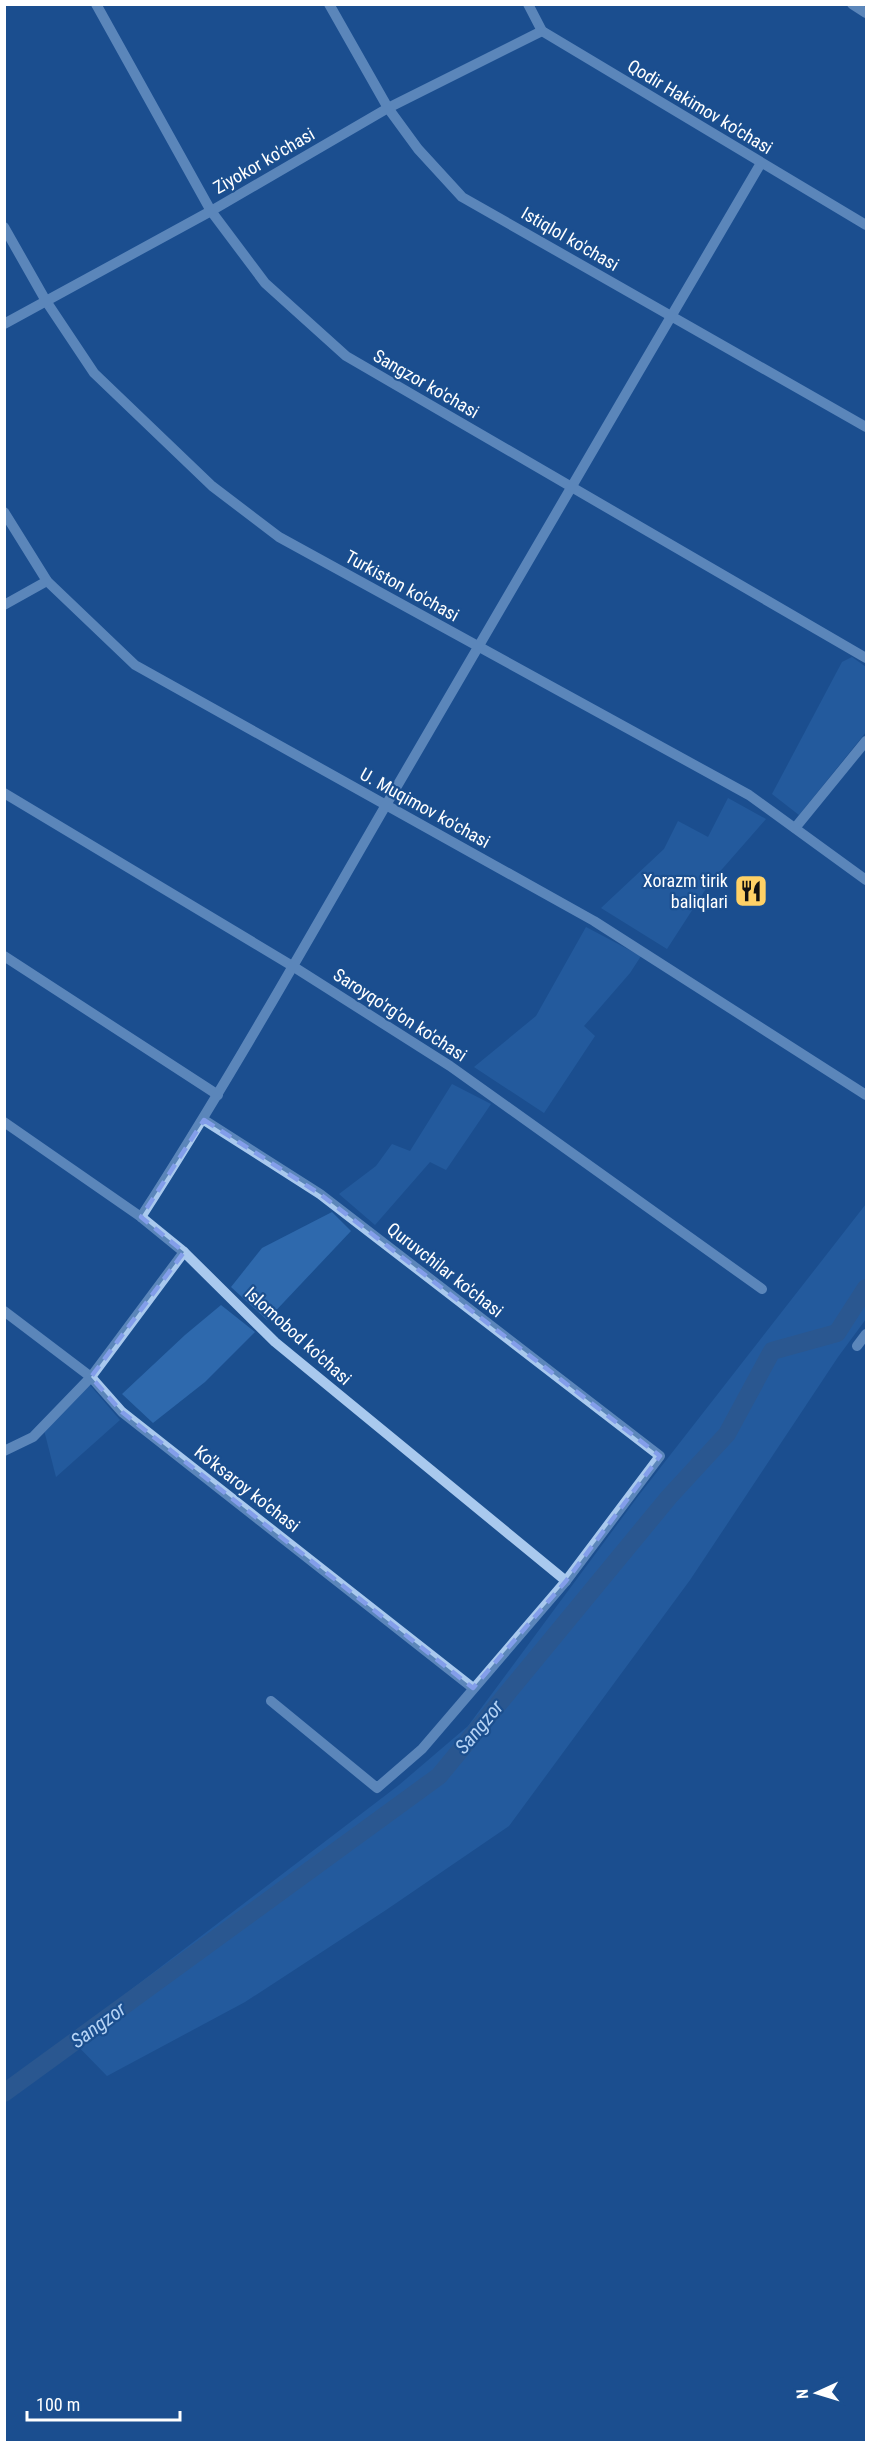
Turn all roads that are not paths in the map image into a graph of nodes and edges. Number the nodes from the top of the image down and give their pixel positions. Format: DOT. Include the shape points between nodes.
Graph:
graph roads {
  1 [pos="96,4"];
  2 [pos="329,4"];
  3 [pos="528,4"];
  4 [pos="852,4"];
  5 [pos="867,13"];
  6 [pos="542,31"];
  7 [pos="388,108"];
  8 [pos="761,163"];
  9 [pos="211,211"];
  10 [pos="867,225"];
  11 [pos="4,227"];
  12 [pos="46,301"];
  13 [pos="672,316"];
  14 [pos="4,324"];
  15 [pos="867,427"];
  16 [pos="570,487"];
  17 [pos="4,512"];
  18 [pos="47,581"];
  19 [pos="4,605"];
  20 [pos="479,646"];
  21 [pos="867,658"];
  22 [pos="867,741"];
  23 [pos="4,793"];
  24 [pos="386,806"];
  25 [pos="795,828"];
  26 [pos="867,880"];
  27 [pos="4,956"];
  28 [pos="294,967"];
  29 [pos="218,1095"];
  30 [pos="867,1095"];
  31 [pos="204,1120"];
  32 [pos="4,1122"];
  33 [pos="141,1217"];
  34 [pos="184,1252"];
  35 [pos="762,1289"];
  36 [pos="4,1311"];
  37 [pos="867,1334"];
  38 [pos="857,1346"];
  39 [pos="91,1377"];
  40 [pos="4,1451"];
  41 [pos="566,1581"];
  42 [pos="473,1688"];
  43 [pos="271,1701"];
  1 -- 9 [label="street, Sangzor ko'chasi"];
  2 -- 7 [label="street, Istiqlol ko'chasi"];
  3 -- 6 [label="street"];
  4 -- 5 [label="street"];
  6 -- 7 [label="street, Ziyokor ko'chasi"];
  6 -- 8 [label="street, Qodir Hakimov ko'chasi"];
  7 -- 9 [label="street, Ziyokor ko'chasi"];
  7 -- 13 [label="street, Istiqlol ko'chasi" via="418,149 462,196"];
  8 -- 10 [label="street, Qodir Hakimov ko'chasi"];
  8 -- 13 [label="street"];
  9 -- 12 [label="street, Ziyokor ko'chasi"];
  9 -- 16 [label="street, Sangzor ko'chasi" via="265,284 346,356"];
  11 -- 12 [label="street, Turkiston ko'chasi"];
  12 -- 14 [label="street, Ziyokor ko'chasi"];
  12 -- 20 [label="street, Turkiston ko'chasi" via="94,373 212,486 279,537"];
  13 -- 15 [label="street, Istiqlol ko'chasi"];
  13 -- 16 [label="street"];
  16 -- 20 [label="street"];
  16 -- 21 [label="street, Sangzor ko'chasi"];
  17 -- 18 [label="street, U. Muqimov ko'chasi"];
  18 -- 19 [label="street"];
  18 -- 24 [label="street, U. Muqimov ko'chasi" via="135,665"];
  20 -- 24 [label="street"];
  20 -- 25 [label="street, Turkiston ko'chasi" via="749,795"];
  22 -- 25 [label="street"];
  23 -- 28 [label="street, Saroyqo'rg'on ko'chasi"];
  24 -- 28 [label="street"];
  24 -- 30 [label="street, U. Muqimov ko'chasi" via="594,921"];
  25 -- 26 [label="street, Turkiston ko'chasi"];
  27 -- 29 [label="street"];
  28 -- 29 [label="street"];
  28 -- 35 [label="street, Saroyqo'rg'on ko'chasi" via="450,1066"];
  29 -- 31 [label="street"];
  31 -- 33 [label="street"];
  31 -- 41 [label="street, Quruvchilar ko'chasi" via="320,1194 660,1456"];
  32 -- 33 [label="street, Islomobod ko'chasi"];
  33 -- 34 [label="street, Islomobod ko'chasi"];
  34 -- 39 [label="street"];
  34 -- 41 [label="street, Islomobod ko'chasi" via="275,1342"];
  36 -- 39 [label="street, Ko'ksaroy ko'chasi"];
  37 -- 38 [label="street"];
  39 -- 40 [label="street" via="33,1437"];
  39 -- 42 [label="street, Ko'ksaroy ko'chasi" via="122,1412"];
  41 -- 42 [label="street"];
  42 -- 43 [label="street" via="422,1749 377,1788"];
}
